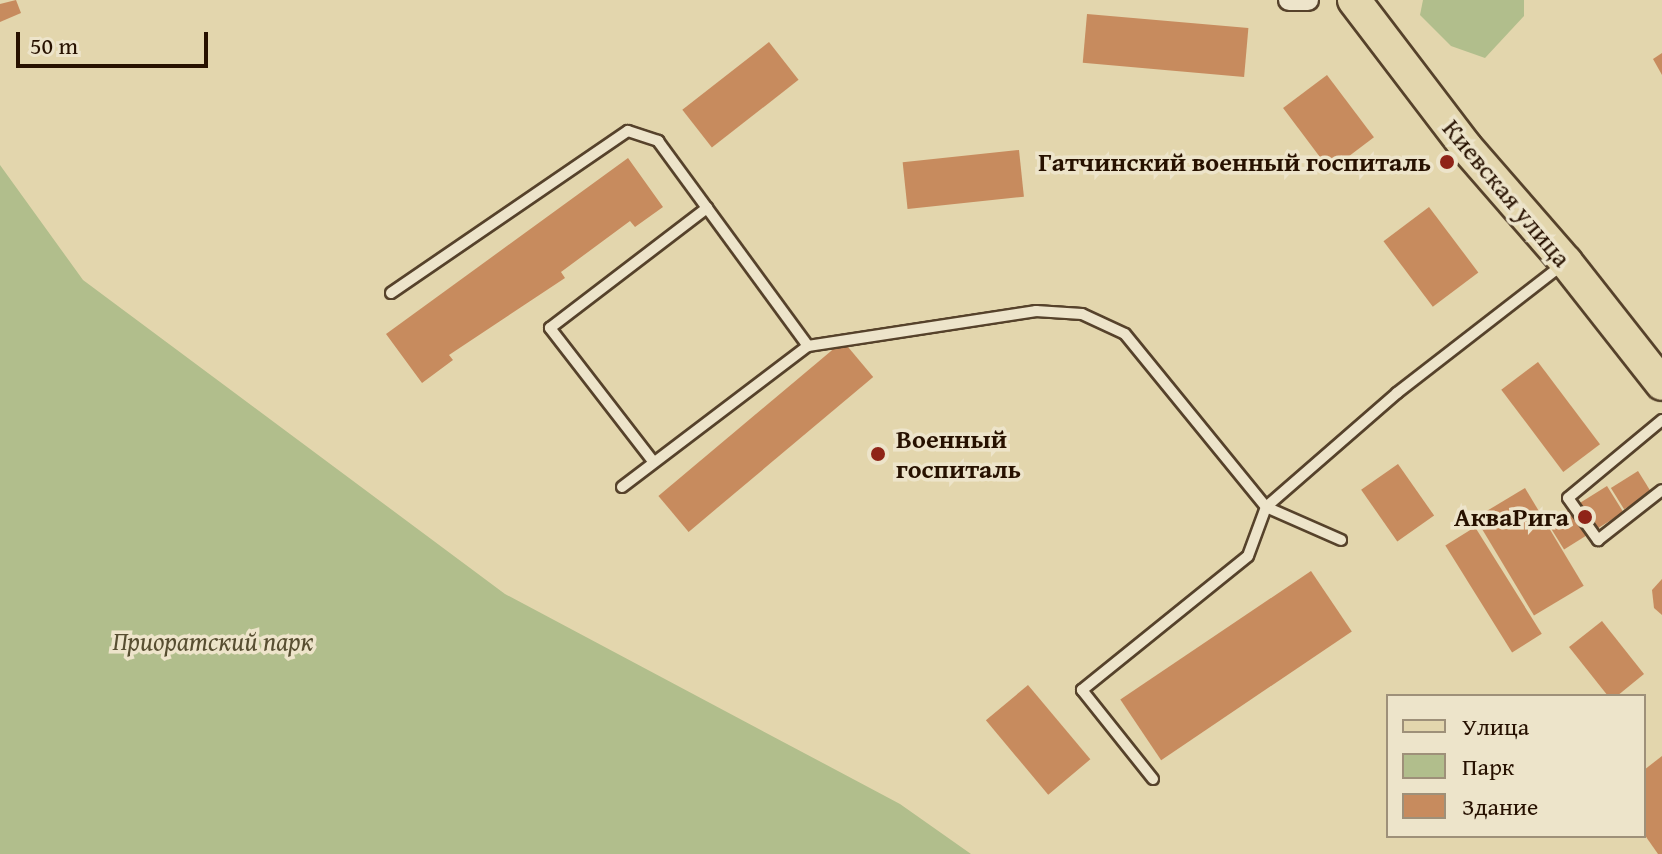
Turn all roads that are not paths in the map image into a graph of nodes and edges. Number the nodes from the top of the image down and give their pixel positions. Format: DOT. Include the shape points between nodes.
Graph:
graph roads {
  1 [pos="1289,0"];
  2 [pos="1308,0"];
  3 [pos="1354,0"];
  4 [pos="707,208"];
  5 [pos="1566,262"];
  6 [pos="391,293"];
  7 [pos="808,346"];
  8 [pos="1662,384"];
  9 [pos="1662,420"];
  10 [pos="652,460"];
  11 [pos="622,487"];
  12 [pos="1662,490"];
  13 [pos="1266,507"];
  14 [pos="1341,540"];
  15 [pos="1153,779"];
  1 -- 2 [label="street"];
  3 -- 5 [label="main road, Киевская улица" via="1466,147"];
  4 -- 6 [label="lane" via="658,141 628,131"];
  4 -- 7 [label="lane"];
  4 -- 10 [label="lane" via="550,328"];
  5 -- 8 [label="main road, Киевская улица"];
  5 -- 13 [label="lane" via="1397,393"];
  7 -- 10 [label="lane"];
  7 -- 13 [label="lane" via="1036,311 1082,314 1125,334"];
  9 -- 12 [label="lane" via="1568,498 1598,540"];
  10 -- 11 [label="lane"];
  13 -- 14 [label="lane"];
  13 -- 15 [label="lane" via="1248,556 1082,690"];
}
